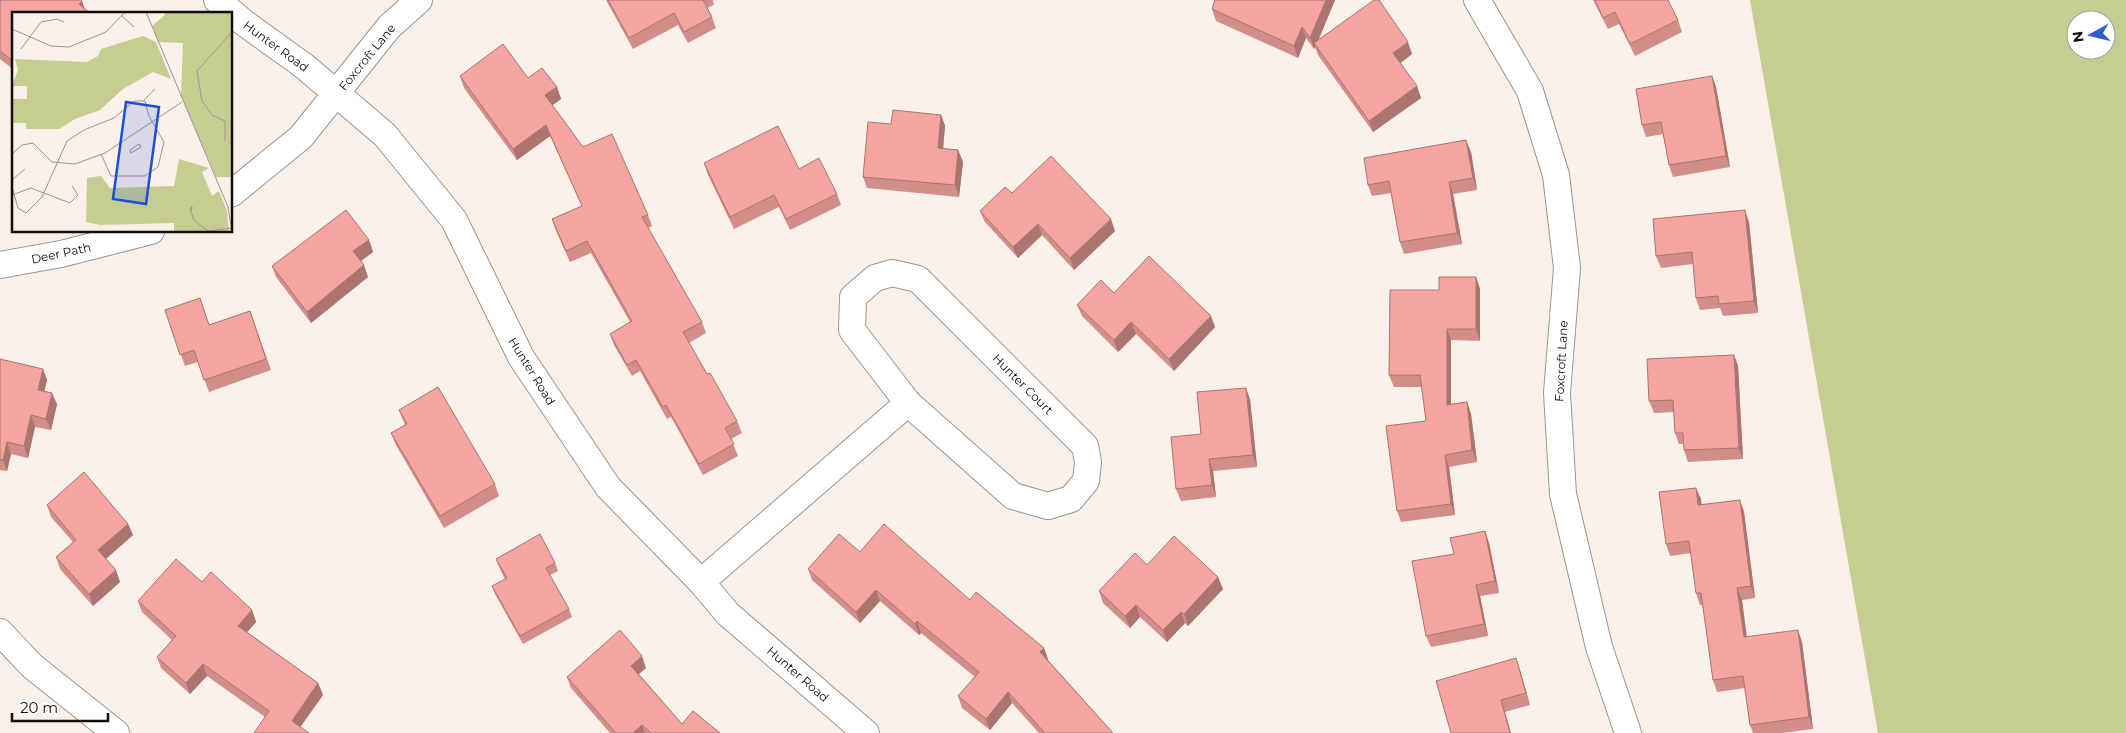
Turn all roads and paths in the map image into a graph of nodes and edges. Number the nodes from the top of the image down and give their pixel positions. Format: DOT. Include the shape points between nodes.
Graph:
graph roads {
  1 [pos="217,0"];
  2 [pos="419,0"];
  3 [pos="1477,0"];
  4 [pos="231,12"];
  5 [pos="232,13"];
  6 [pos="338,94"];
  7 [pos="232,193"];
  8 [pos="147,232"];
  9 [pos="0,265"];
  10 [pos="908,402"];
  11 [pos="701,582"];
  12 [pos="0,632"];
  13 [pos="116,733"];
  14 [pos="866,733"];
  15 [pos="1628,733"];
  1 -- 4 [label="street, Hunter Road"];
  2 -- 6 [label="street, Foxcroft Lane" via="389,27"];
  3 -- 15 [label="street, Foxcroft Lane" via="1530,91 1556,175 1567,268 1557,393 1563,494 1599,647"];
  5 -- 6 [label="street, Hunter Road"];
  6 -- 7 [label="street" via="301,137"];
  6 -- 11 [label="street, Hunter Road" via="385,135 454,220 521,357 608,487"];
  8 -- 9 [label="street, Deer Path" via="61,254"];
  10 -- 10 [label="street, Hunter Court" via="1013,496 1048,506 1071,499 1086,481 1088,462 1085,446 918,279 892,273 875,278 853,297 852,330"];
  10 -- 11 [label="street"];
  11 -- 14 [label="street, Hunter Road" via="728,614"];
  12 -- 13 [label="street" via="32,666"];
}
